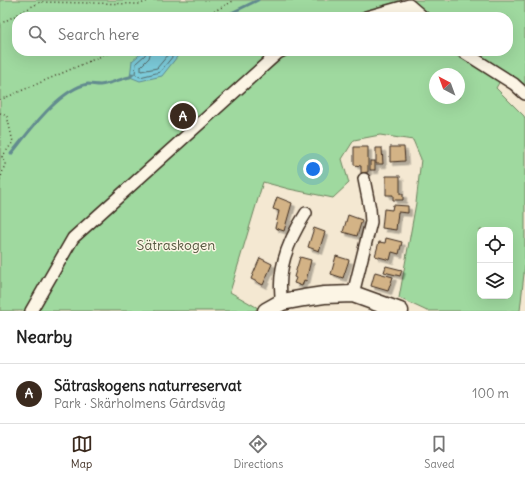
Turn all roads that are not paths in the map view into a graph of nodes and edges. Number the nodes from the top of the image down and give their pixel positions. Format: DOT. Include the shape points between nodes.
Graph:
graph roads {
  1 [pos="384,12"];
  2 [pos="417,12"];
  3 [pos="275,56"];
  4 [pos="470,56"];
  5 [pos="525,94"];
  6 [pos="364,179"];
  7 [pos="306,212"];
  8 [pos="353,294"];
  9 [pos="282,302"];
  10 [pos="31,311"];
  11 [pos="266,311"];
  12 [pos="400,311"];
  1 -- 2 [label="street" via="408,5"];
  3 -- 10 [label="street" via="73,238"];
  4 -- 5 [label="street"];
  6 -- 8 [label="street" via="371,222"];
  7 -- 9 [label="street" via="295,230 281,274"];
  8 -- 9 [label="street" via="324,295"];
  8 -- 12 [label="street"];
  9 -- 11 [label="street"];
}
